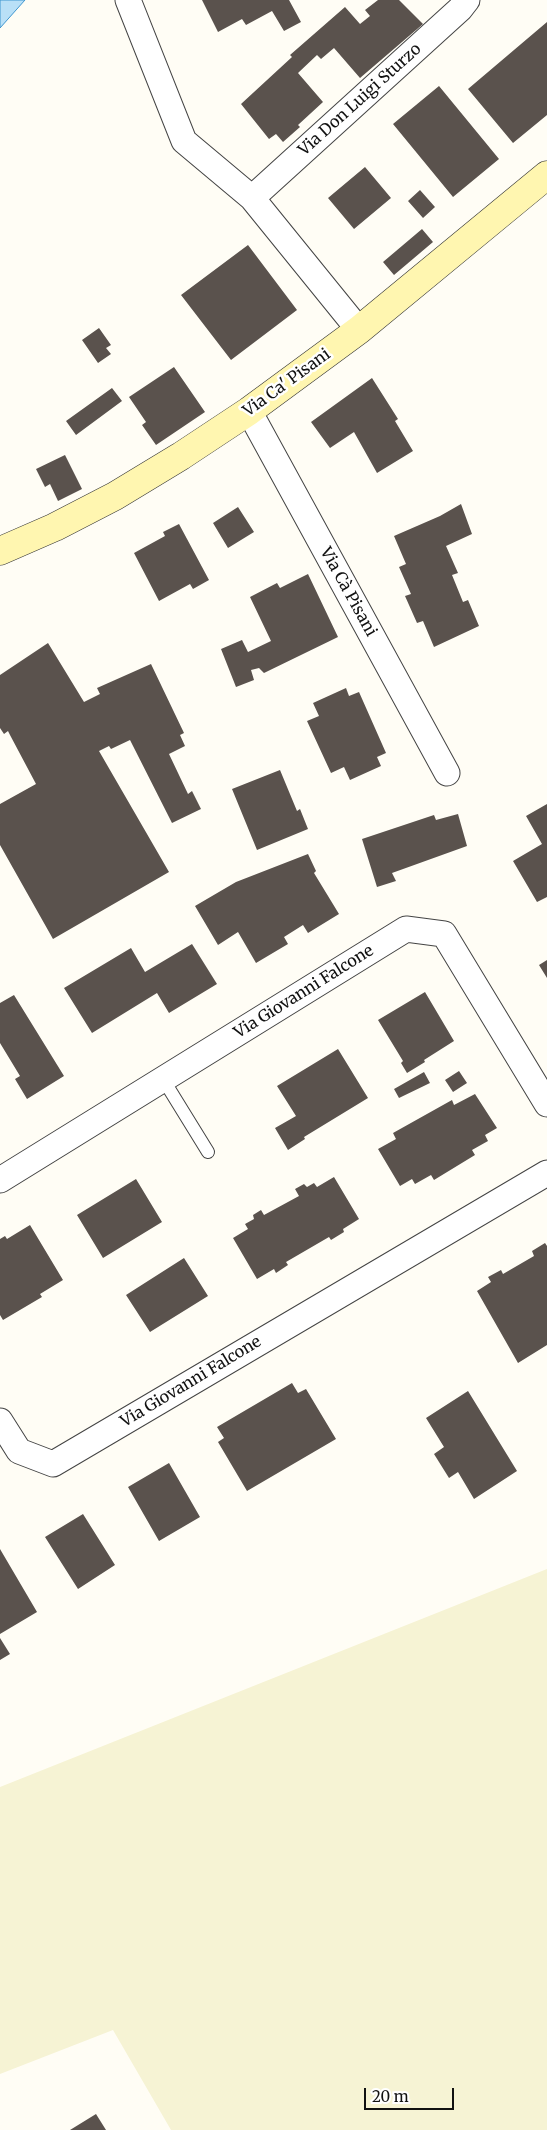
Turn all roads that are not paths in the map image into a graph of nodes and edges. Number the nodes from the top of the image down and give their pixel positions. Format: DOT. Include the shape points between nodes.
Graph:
graph roads {
  1 [pos="128,0"];
  2 [pos="467,0"];
  3 [pos="547,175"];
  4 [pos="252,198"];
  5 [pos="359,330"];
  6 [pos="250,411"];
  7 [pos="0,551"];
  8 [pos="447,774"];
  9 [pos="163,1079"];
  10 [pos="547,1104"];
  11 [pos="208,1152"];
  12 [pos="547,1173"];
  13 [pos="0,1180"];
  14 [pos="0,1421"];
  1 -- 4 [label="street" via="184,141"];
  2 -- 4 [label="street, Via Don Luigi Sturzo"];
  3 -- 5 [label="main road, Via Ca' Pisani"];
  4 -- 5 [label="street"];
  5 -- 6 [label="main road, Via Ca' Pisani"];
  6 -- 7 [label="main road, Via Ca' Pisani" via="115,496"];
  6 -- 8 [label="street, Via Cà Pisani"];
  9 -- 10 [label="street, Via Giovanni Falcone" via="406,929 444,934"];
  9 -- 11 [label="lane"];
  9 -- 13 [label="street, Via Giovanni Falcone"];
  12 -- 14 [label="street, Via Giovanni Falcone" via="53,1464 19,1451"];
}
